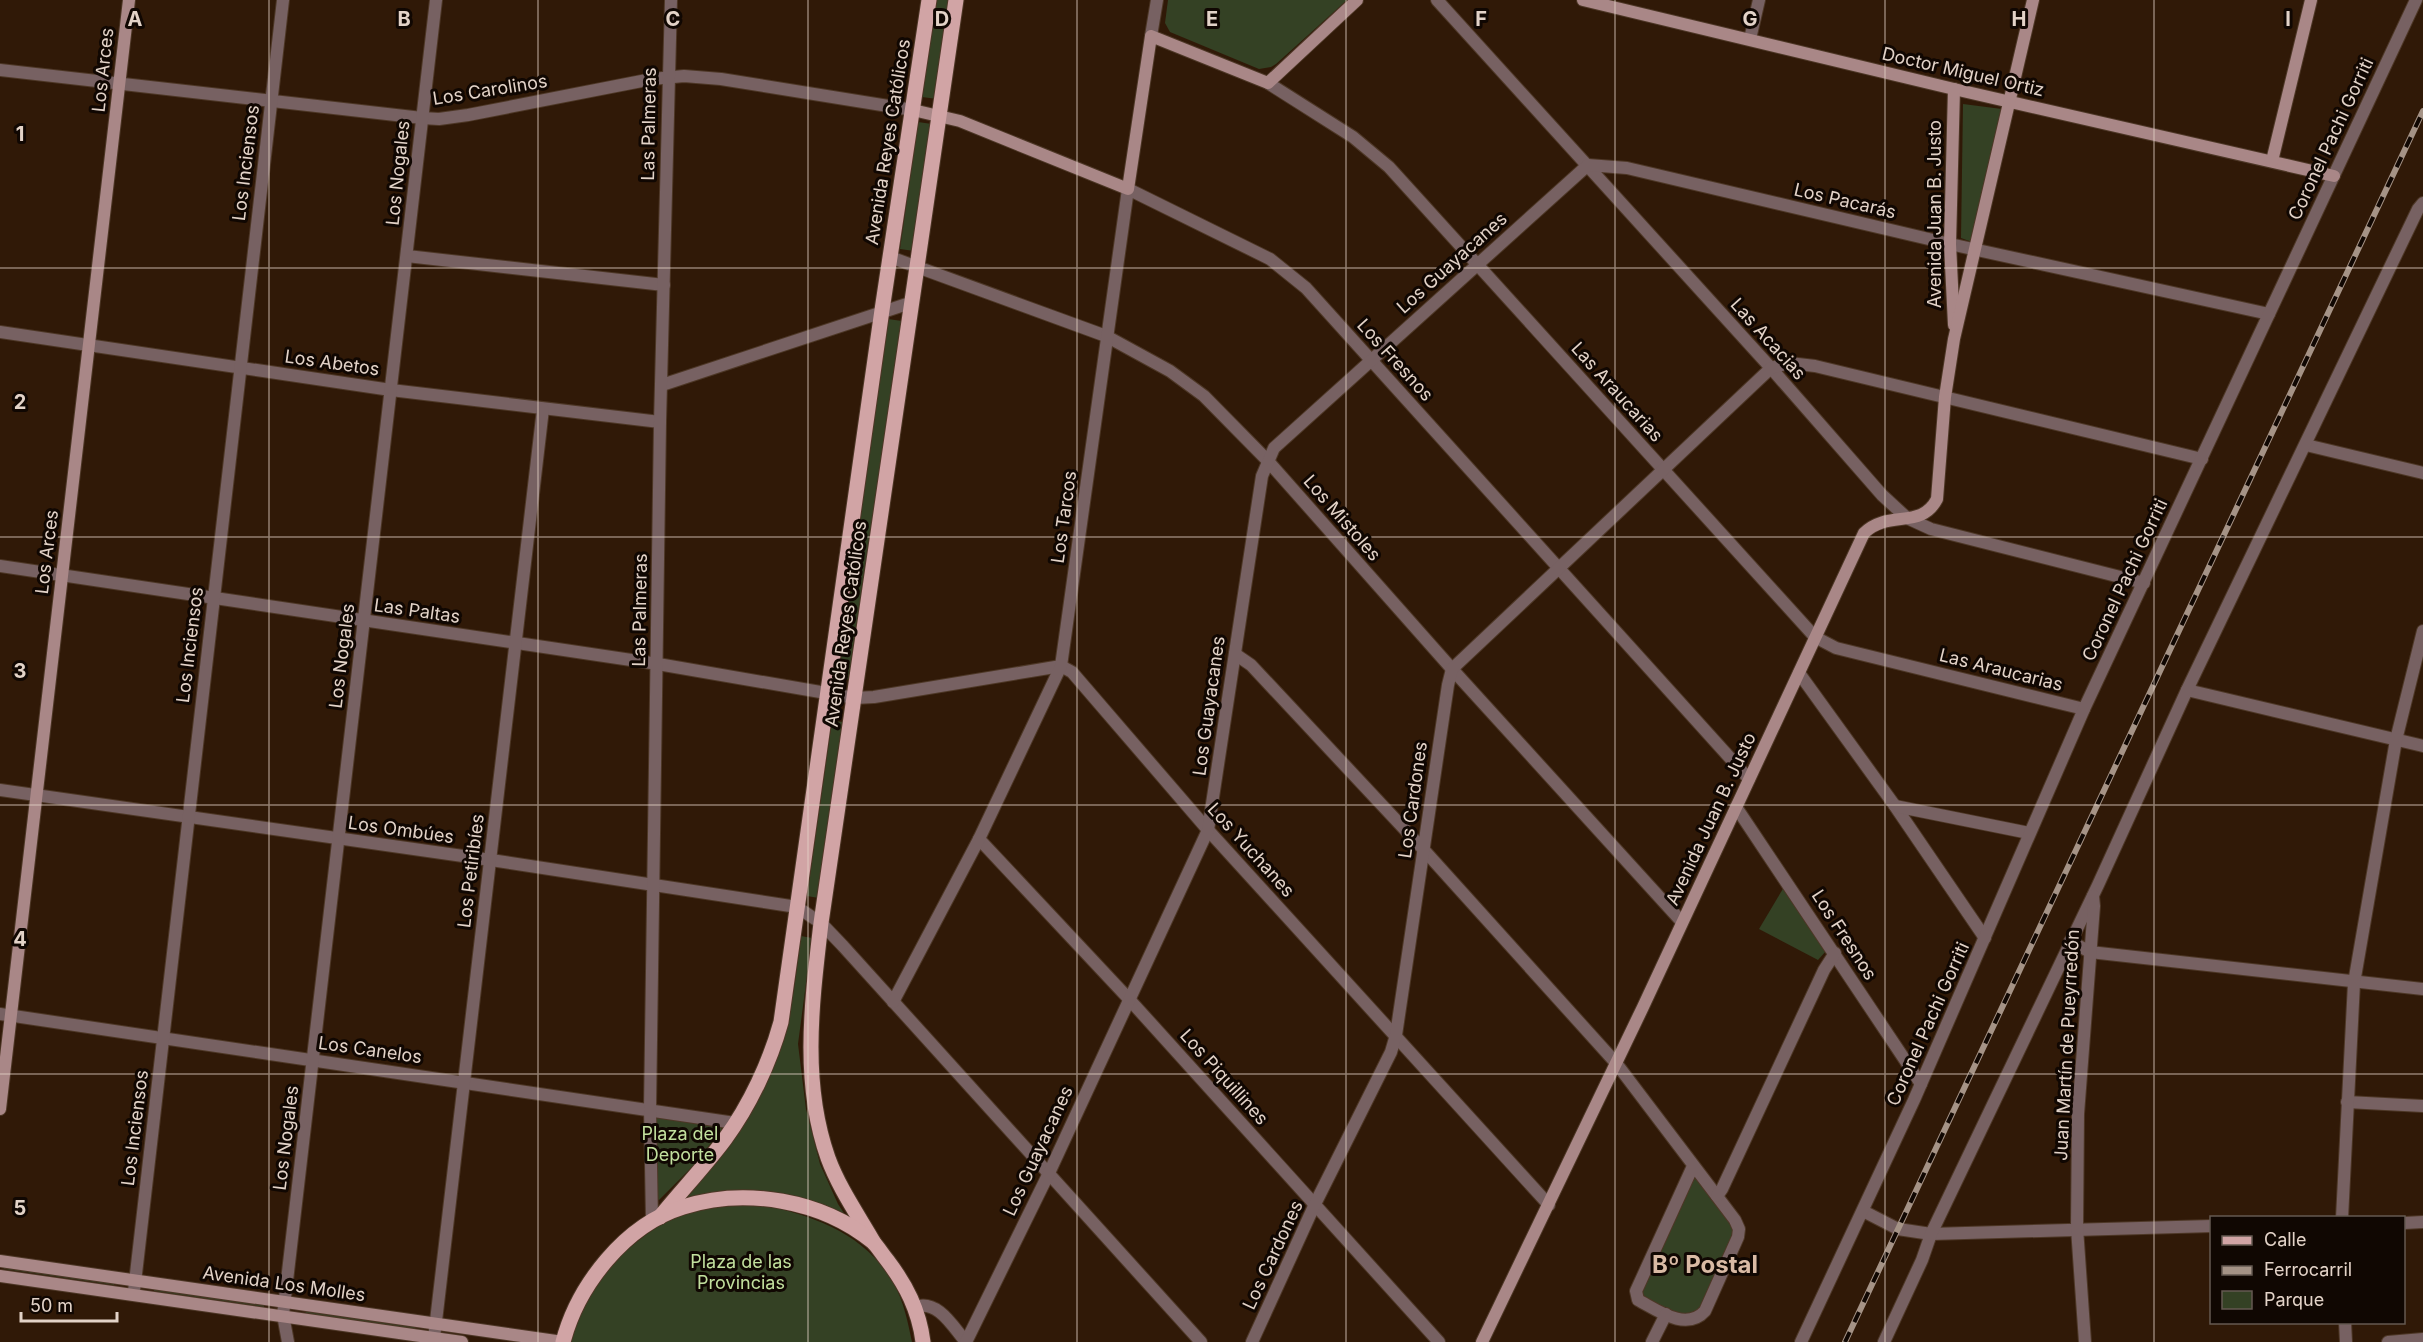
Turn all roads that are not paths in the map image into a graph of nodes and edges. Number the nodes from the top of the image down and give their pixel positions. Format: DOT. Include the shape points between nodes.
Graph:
graph roads {
  1 [pos="129,0"];
  2 [pos="283,0"];
  3 [pos="436,0"];
  4 [pos="671,0"];
  5 [pos="928,0"];
  6 [pos="956,0"];
  7 [pos="1156,0"];
  8 [pos="1357,0"];
  9 [pos="1437,0"];
  10 [pos="1583,0"];
  11 [pos="1759,0"];
  12 [pos="2033,0"];
  13 [pos="2311,0"];
  14 [pos="2416,0"];
  15 [pos="1151,36"];
  16 [pos="1750,39"];
  17 [pos="0,70"];
  18 [pos="668,77"];
  19 [pos="120,83"];
  20 [pos="1268,83"];
  21 [pos="1954,89"];
  22 [pos="272,100"];
  23 [pos="2011,102"];
  24 [pos="913,110"];
  25 [pos="940,115"];
  26 [pos="422,118"];
  27 [pos="2272,161"];
  28 [pos="1588,165"];
  29 [pos="2334,176"];
  30 [pos="1128,189"];
  31 [pos="2423,203"];
  32 [pos="1950,244"];
  33 [pos="1976,249"];
  34 [pos="407,256"];
  35 [pos="890,257"];
  36 [pos="1477,264"];
  37 [pos="918,267"];
  38 [pos="664,285"];
  39 [pos="913,302"];
  40 [pos="882,310"];
  41 [pos="2269,314"];
  42 [pos="0,332"];
  43 [pos="1106,336"];
  44 [pos="1954,339"];
  45 [pos="90,346"];
  46 [pos="1372,360"];
  47 [pos="240,368"];
  48 [pos="1771,368"];
  49 [pos="662,385"];
  50 [pos="392,390"];
  51 [pos="1945,397"];
  52 [pos="543,409"];
  53 [pos="660,422"];
  54 [pos="2306,445"];
  55 [pos="2202,459"];
  56 [pos="1267,460"];
  57 [pos="1663,470"];
  58 [pos="2423,473"];
  59 [pos="1907,518"];
  60 [pos="0,566"];
  61 [pos="1558,567"];
  62 [pos="63,575"];
  63 [pos="2144,583"];
  64 [pos="214,597"];
  65 [pos="364,621"];
  66 [pos="2423,631"];
  67 [pos="1815,637"];
  68 [pos="515,643"];
  69 [pos="1235,654"];
  70 [pos="658,664"];
  71 [pos="1061,666"];
  72 [pos="1452,669"];
  73 [pos="1799,673"];
  74 [pos="2187,690"];
  75 [pos="829,693"];
  76 [pos="855,698"];
  77 [pos="2084,709"];
  78 [pos="2396,740"];
  79 [pos="2423,746"];
  80 [pos="1749,779"];
  81 [pos="0,790"];
  82 [pos="36,795"];
  83 [pos="1895,806"];
  84 [pos="1736,807"];
  85 [pos="188,818"];
  86 [pos="1208,830"];
  87 [pos="2029,833"];
  88 [pos="979,838"];
  89 [pos="339,839"];
  90 [pos="1424,850"];
  91 [pos="491,860"];
  92 [pos="654,886"];
  93 [pos="2092,895"];
  94 [pos="797,907"];
  95 [pos="1682,922"];
  96 [pos="821,923"];
  97 [pos="1985,938"];
  98 [pos="2070,941"];
  99 [pos="2090,952"];
  100 [pos="1835,953"];
  101 [pos="2354,983"];
  102 [pos="2423,989"];
  103 [pos="1128,998"];
  104 [pos="893,1002"];
  105 [pos="5,1015"];
  106 [pos="1396,1035"];
  107 [pos="164,1038"];
  108 [pos="313,1060"];
  109 [pos="1616,1063"];
  110 [pos="463,1081"];
  111 [pos="1921,1083"];
  112 [pos="2347,1102"];
  113 [pos="2423,1106"];
  114 [pos="0,1109"];
  115 [pos="650,1109"];
  116 [pos="735,1123"];
  117 [pos="1693,1166"];
  118 [pos="1049,1173"];
  119 [pos="1717,1196"];
  120 [pos="1315,1204"];
  121 [pos="1549,1204"];
  122 [pos="1863,1211"];
  123 [pos="2342,1216"];
  124 [pos="656,1219"];
  125 [pos="2423,1222"];
  126 [pos="2405,1223"];
  127 [pos="2210,1226"];
  128 [pos="2077,1228"];
  129 [pos="1931,1234"];
  130 [pos="874,1243"];
  131 [pos="0,1261"];
  132 [pos="0,1276"];
  133 [pos="136,1280"];
  134 [pos="134,1295"];
  135 [pos="285,1302"];
  136 [pos="915,1307"];
  137 [pos="1666,1314"];
  138 [pos="283,1315"];
  139 [pos="436,1324"];
  140 [pos="2345,1324"];
  141 [pos="434,1338"];
  142 [pos="2423,1339"];
  143 [pos="288,1342"];
  144 [pos="462,1342"];
  145 [pos="563,1342"];
  146 [pos="923,1342"];
  147 [pos="966,1342"];
  148 [pos="1201,1342"];
  149 [pos="1252,1342"];
  150 [pos="1439,1342"];
  151 [pos="1482,1342"];
  152 [pos="1652,1342"];
  153 [pos="1801,1342"];
  154 [pos="1884,1342"];
  155 [pos="2085,1342"];
  156 [pos="2346,1342"];
  157 [pos="2388,1342"];
  1 -- 19 [label="street, Los Arces"];
  2 -- 22 [label="street, Los Inciensos"];
  3 -- 26 [label="street, Los Nogales"];
  4 -- 18 [label="street, Las Palmeras"];
  5 -- 24 [label="main road, Avenida Reyes Católicos"];
  6 -- 25 [label="main road, Avenida Reyes Católicos"];
  7 -- 15 [label="street, Los Tarcos"];
  8 -- 20 [label="street"];
  9 -- 28 [label="street, Las Acacias"];
  10 -- 16 [label="street, Doctor Miguel Ortiz"];
  11 -- 16 [label="street"];
  12 -- 23 [label="street, Avenida Juan B. Justo"];
  13 -- 27 [label="street"];
  14 -- 29 [label="street, Coronel Pachi Gorriti"];
  15 -- 20 [label="street, Las Araucarias"];
  15 -- 30 [label="street, Los Tarcos"];
  16 -- 21 [label="street, Doctor Miguel Ortiz"];
  17 -- 19 [label="street, Los Carolinos"];
  18 -- 24 [label="street, Los Carolinos" via="721,78"];
  18 -- 26 [label="street, Los Carolinos" via="468,115"];
  18 -- 38 [label="street, Las Palmeras"];
  19 -- 22 [label="street, Los Carolinos"];
  19 -- 45 [label="street, Los Arces"];
  20 -- 36 [label="street, Las Araucarias" via="1372,151"];
  21 -- 23 [label="street, Doctor Miguel Ortiz"];
  21 -- 32 [label="street, Avenida Juan B. Justo"];
  22 -- 26 [label="street, Los Carolinos"];
  22 -- 47 [label="street, Los Inciensos"];
  23 -- 27 [label="street, Doctor Miguel Ortiz"];
  23 -- 33 [label="street, Avenida Juan B. Justo"];
  24 -- 25 [label="street, Los Fresnos"];
  24 -- 35 [label="main road, Avenida Reyes Católicos"];
  25 -- 30 [label="street, Los Fresnos"];
  25 -- 37 [label="main road, Avenida Reyes Católicos"];
  26 -- 34 [label="street, Los Nogales"];
  27 -- 29 [label="street, Doctor Miguel Ortiz"];
  28 -- 32 [label="street, Los Pacarás" via="1627,168"];
  28 -- 36 [label="street, Los Guayacanes"];
  28 -- 48 [label="street, Las Acacias"];
  29 -- 41 [label="street, Coronel Pachi Gorriti"];
  30 -- 43 [label="street, Los Tarcos"];
  30 -- 46 [label="street, Los Fresnos" via="1270,259 1306,288"];
  31 -- 54 [label="street"];
  32 -- 33 [label="street, Los Pacarás"];
  32 -- 44 [label="street, Avenida Juan B. Justo"];
  33 -- 41 [label="street, Los Pacarás"];
  33 -- 44 [label="street, Avenida Juan B. Justo"];
  34 -- 38 [label="street"];
  34 -- 50 [label="street, Los Nogales"];
  35 -- 37 [label="street, Los Mistoles"];
  35 -- 40 [label="main road, Avenida Reyes Católicos"];
  36 -- 46 [label="street, Los Guayacanes"];
  36 -- 57 [label="street, Las Araucarias"];
  37 -- 39 [label="main road, Avenida Reyes Católicos"];
  37 -- 43 [label="street, Los Mistoles"];
  38 -- 49 [label="street, Las Palmeras"];
  39 -- 40 [label="street"];
  39 -- 76 [label="main road, Avenida Reyes Católicos"];
  40 -- 49 [label="street"];
  40 -- 75 [label="main road, Avenida Reyes Católicos"];
  41 -- 55 [label="street, Coronel Pachi Gorriti"];
  42 -- 45 [label="street, Los Abetos"];
  43 -- 56 [label="street, Los Mistoles" via="1189,384"];
  43 -- 71 [label="street, Los Tarcos"];
  44 -- 51 [label="street, Avenida Juan B. Justo"];
  45 -- 47 [label="street, Los Abetos"];
  45 -- 62 [label="street, Los Arces"];
  46 -- 56 [label="street, Los Guayacanes" via="1274,448"];
  46 -- 61 [label="street, Los Fresnos"];
  47 -- 50 [label="street, Los Abetos"];
  47 -- 64 [label="street, Los Inciensos"];
  48 -- 51 [label="street" via="1789,363 1815,366"];
  48 -- 57 [label="street"];
  48 -- 59 [label="street, Las Acacias" via="1882,495"];
  49 -- 53 [label="street, Las Palmeras"];
  50 -- 52 [label="street, Los Abetos"];
  50 -- 65 [label="street, Los Nogales"];
  51 -- 55 [label="street"];
  51 -- 59 [label="street, Avenida Juan B. Justo" via="1937,499 1931,510"];
  52 -- 53 [label="street, Los Abetos"];
  52 -- 68 [label="street, Los Petiribíes"];
  53 -- 70 [label="street, Las Palmeras"];
  54 -- 58 [label="street"];
  54 -- 74 [label="street"];
  55 -- 63 [label="street, Coronel Pachi Gorriti"];
  56 -- 69 [label="street, Los Guayacanes"];
  56 -- 72 [label="street, Los Mistoles"];
  57 -- 61 [label="street"];
  57 -- 67 [label="street, Las Araucarias"];
  59 -- 63 [label="street, Las Acacias" via="1931,529"];
  59 -- 67 [label="street, Avenida Juan B. Justo" via="1886,519 1872,524 1864,533"];
  60 -- 62 [label="street, Las Paltas"];
  61 -- 72 [label="street"];
  61 -- 80 [label="street, Los Fresnos"];
  62 -- 64 [label="street, Las Paltas"];
  62 -- 82 [label="street, Los Arces"];
  63 -- 77 [label="street, Coronel Pachi Gorriti"];
  64 -- 65 [label="street, Las Paltas"];
  64 -- 85 [label="street, Los Inciensos"];
  65 -- 68 [label="street, Las Paltas"];
  65 -- 89 [label="street, Los Nogales"];
  66 -- 78 [label="street"];
  67 -- 73 [label="street, Avenida Juan B. Justo"];
  67 -- 77 [label="street, Las Araucarias" via="1836,648"];
  68 -- 70 [label="street, Las Paltas"];
  68 -- 91 [label="street, Los Petiribíes"];
  69 -- 86 [label="street, Los Guayacanes"];
  69 -- 90 [label="street" via="1251,665"];
  70 -- 75 [label="street, Las Paltas"];
  70 -- 92 [label="street, Las Palmeras"];
  71 -- 76 [label="street"];
  71 -- 86 [label="street, Los Yuchanes" via="1072,672"];
  71 -- 88 [label="street, Los Tarcos"];
  72 -- 90 [label="street, Los Cardones"];
  72 -- 95 [label="street, Los Mistoles"];
  73 -- 80 [label="street, Avenida Juan B. Justo"];
  73 -- 83 [label="street"];
  74 -- 78 [label="street"];
  74 -- 93 [label="street"];
  75 -- 76 [label="street"];
  75 -- 94 [label="main road, Avenida Reyes Católicos"];
  76 -- 96 [label="main road, Avenida Reyes Católicos"];
  77 -- 87 [label="street, Coronel Pachi Gorriti"];
  78 -- 79 [label="street"];
  78 -- 101 [label="street"];
  80 -- 84 [label="street, Avenida Juan B. Justo"];
  81 -- 82 [label="street, Los Ombúes"];
  82 -- 85 [label="street, Los Ombúes"];
  82 -- 105 [label="street, Los Arces"];
  83 -- 87 [label="street"];
  83 -- 97 [label="street"];
  84 -- 95 [label="street, Avenida Juan B. Justo"];
  84 -- 100 [label="street, Los Fresnos"];
  85 -- 89 [label="street, Los Ombúes"];
  85 -- 107 [label="street, Los Inciensos"];
  86 -- 103 [label="street, Los Guayacanes"];
  86 -- 106 [label="street, Los Yuchanes"];
  87 -- 97 [label="street, Coronel Pachi Gorriti"];
  88 -- 103 [label="street, Los Piquillines"];
  88 -- 104 [label="street, Los Tarcos"];
  89 -- 91 [label="street, Los Ombúes"];
  89 -- 108 [label="street, Los Nogales"];
  90 -- 106 [label="street, Los Cardones"];
  90 -- 109 [label="street"];
  91 -- 92 [label="street, Los Ombúes"];
  91 -- 110 [label="street, Los Petiribíes"];
  92 -- 94 [label="street, Los Ombúes"];
  92 -- 115 [label="street, Las Palmeras"];
  93 -- 98 [label="street"];
  93 -- 99 [label="street, Juan Martín de Pueyrredón"];
  94 -- 96 [label="street"];
  94 -- 116 [label="main road, Avenida Reyes Católicos" via="781,1022 770,1054"];
  95 -- 109 [label="street, Avenida Juan B. Justo"];
  96 -- 104 [label="street"];
  96 -- 130 [label="main road, Avenida Reyes Católicos" via="810,1053 816,1108 837,1179"];
  97 -- 111 [label="street, Coronel Pachi Gorriti"];
  98 -- 99 [label="street"];
  98 -- 129 [label="street"];
  99 -- 101 [label="street"];
  99 -- 128 [label="street, Juan Martín de Pueyrredón" via="2078,1102"];
  100 -- 111 [label="street, Los Fresnos"];
  100 -- 119 [label="street"];
  101 -- 102 [label="street"];
  101 -- 112 [label="street"];
  103 -- 118 [label="street, Los Guayacanes"];
  103 -- 120 [label="street, Los Piquillines"];
  104 -- 118 [label="street"];
  105 -- 107 [label="street, Los Canelos"];
  105 -- 114 [label="street, Los Arces"];
  106 -- 120 [label="street, Los Cardones"];
  106 -- 121 [label="street, Los Yuchanes"];
  107 -- 108 [label="street, Los Canelos"];
  107 -- 133 [label="street, Los Inciensos"];
  108 -- 110 [label="street, Los Canelos"];
  108 -- 135 [label="street, Los Nogales"];
  109 -- 117 [label="street"];
  109 -- 121 [label="street, Avenida Juan B. Justo"];
  110 -- 115 [label="street, Los Canelos"];
  110 -- 139 [label="street, Los Petiribíes"];
  111 -- 122 [label="street, Coronel Pachi Gorriti"];
  112 -- 113 [label="street"];
  112 -- 123 [label="street"];
  115 -- 116 [label="street, Los Canelos"];
  115 -- 124 [label="street, Las Palmeras"];
  116 -- 124 [label="main road, Avenida Reyes Católicos"];
  117 -- 119 [label="street"];
  117 -- 137 [label="street" via="1636,1287 1638,1300"];
  118 -- 147 [label="street, Los Guayacanes"];
  118 -- 148 [label="street"];
  119 -- 137 [label="street" via="1735,1220 1738,1237 1705,1311 1687,1320"];
  120 -- 149 [label="street, Los Cardones"];
  120 -- 150 [label="street, Los Piquillines"];
  121 -- 151 [label="street, Avenida Juan B. Justo"];
  122 -- 129 [label="street" via="1898,1229"];
  122 -- 153 [label="street, Coronel Pachi Gorriti"];
  124 -- 130 [label="main road" via="682,1207 719,1198 771,1200 792,1203 839,1221"];
  124 -- 145 [label="main road" via="608,1259 590,1282 576,1305"];
  125 -- 126 [label="street"];
  127 -- 128 [label="street"];
  128 -- 129 [label="street"];
  128 -- 155 [label="street, Juan Martín de Pueyrredón"];
  129 -- 154 [label="street"];
  130 -- 136 [label="main road" via="905,1284"];
  131 -- 133 [label="street, Avenida Los Molles"];
  132 -- 134 [label="street, Avenida Los Molles"];
  133 -- 134 [label="street, Los Inciensos"];
  133 -- 135 [label="street, Avenida Los Molles"];
  134 -- 138 [label="street, Avenida Los Molles"];
  135 -- 138 [label="street, Los Nogales"];
  135 -- 139 [label="street, Avenida Los Molles"];
  136 -- 146 [label="main road"];
  136 -- 147 [label="street" via="922,1304 937,1308"];
  137 -- 152 [label="street"];
  138 -- 141 [label="street, Avenida Los Molles"];
  138 -- 143 [label="street, Los Nogales"];
  139 -- 141 [label="street, Los Petiribíes"];
  139 -- 145 [label="street, Avenida Los Molles"];
  140 -- 156 [label="street"];
  141 -- 144 [label="street, Avenida Los Molles"];
  142 -- 157 [label="street"];
}
